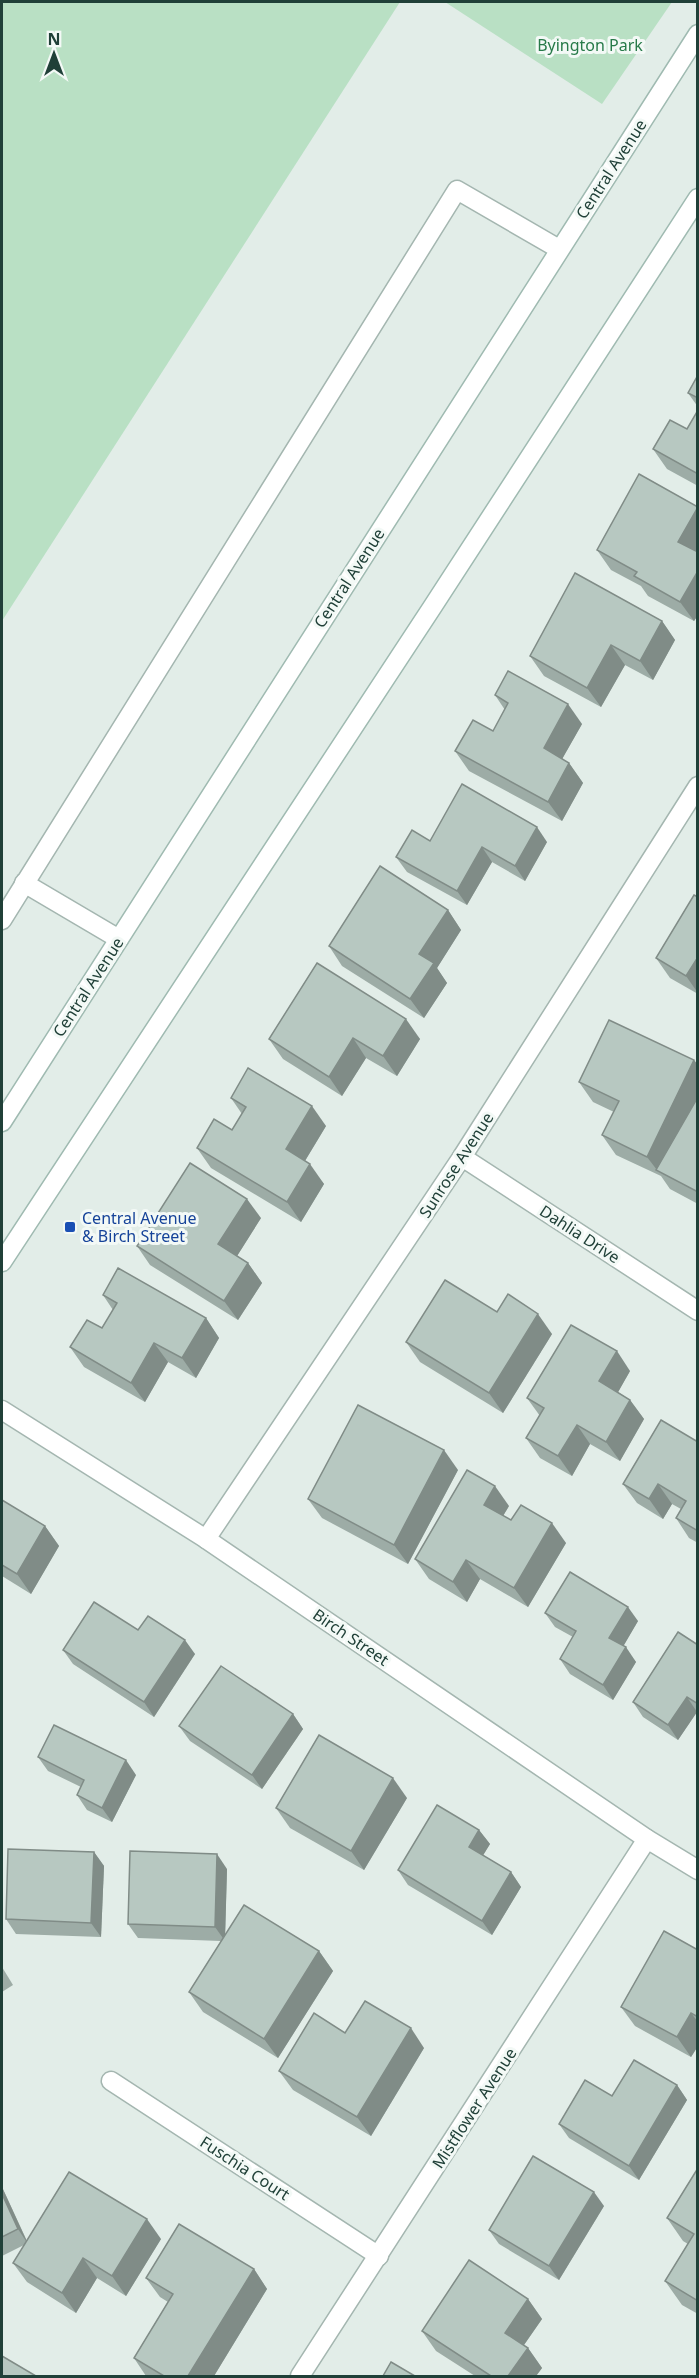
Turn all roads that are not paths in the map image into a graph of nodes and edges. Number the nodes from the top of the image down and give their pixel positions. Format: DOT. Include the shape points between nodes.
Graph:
graph roads {
  1 [pos="698,34"];
  2 [pos="698,198"];
  3 [pos="560,249"];
  4 [pos="698,786"];
  5 [pos="24,884"];
  6 [pos="2,920"];
  7 [pos="118,939"];
  8 [pos="2,1122"];
  9 [pos="462,1157"];
  10 [pos="2,1262"];
  11 [pos="698,1311"];
  12 [pos="2,1410"];
  13 [pos="206,1539"];
  14 [pos="647,1839"];
  15 [pos="698,1870"];
  16 [pos="111,2081"];
  17 [pos="380,2256"];
  18 [pos="300,2376"];
  1 -- 3 [label="street, Central Avenue"];
  2 -- 10 [label="street"];
  3 -- 5 [label="street" via="457,190"];
  3 -- 7 [label="street, Central Avenue"];
  4 -- 9 [label="street, Sunrose Avenue"];
  5 -- 6 [label="street"];
  5 -- 7 [label="street"];
  7 -- 8 [label="street, Central Avenue"];
  9 -- 11 [label="street, Dahlia Drive"];
  9 -- 13 [label="street, Sunrose Avenue"];
  12 -- 13 [label="street, Birch Street"];
  13 -- 14 [label="street, Birch Street"];
  14 -- 15 [label="street, Birch Street"];
  14 -- 17 [label="street, Mistflower Avenue"];
  16 -- 17 [label="street, Fuschia Court"];
  17 -- 18 [label="street, Mistflower Avenue"];
}
